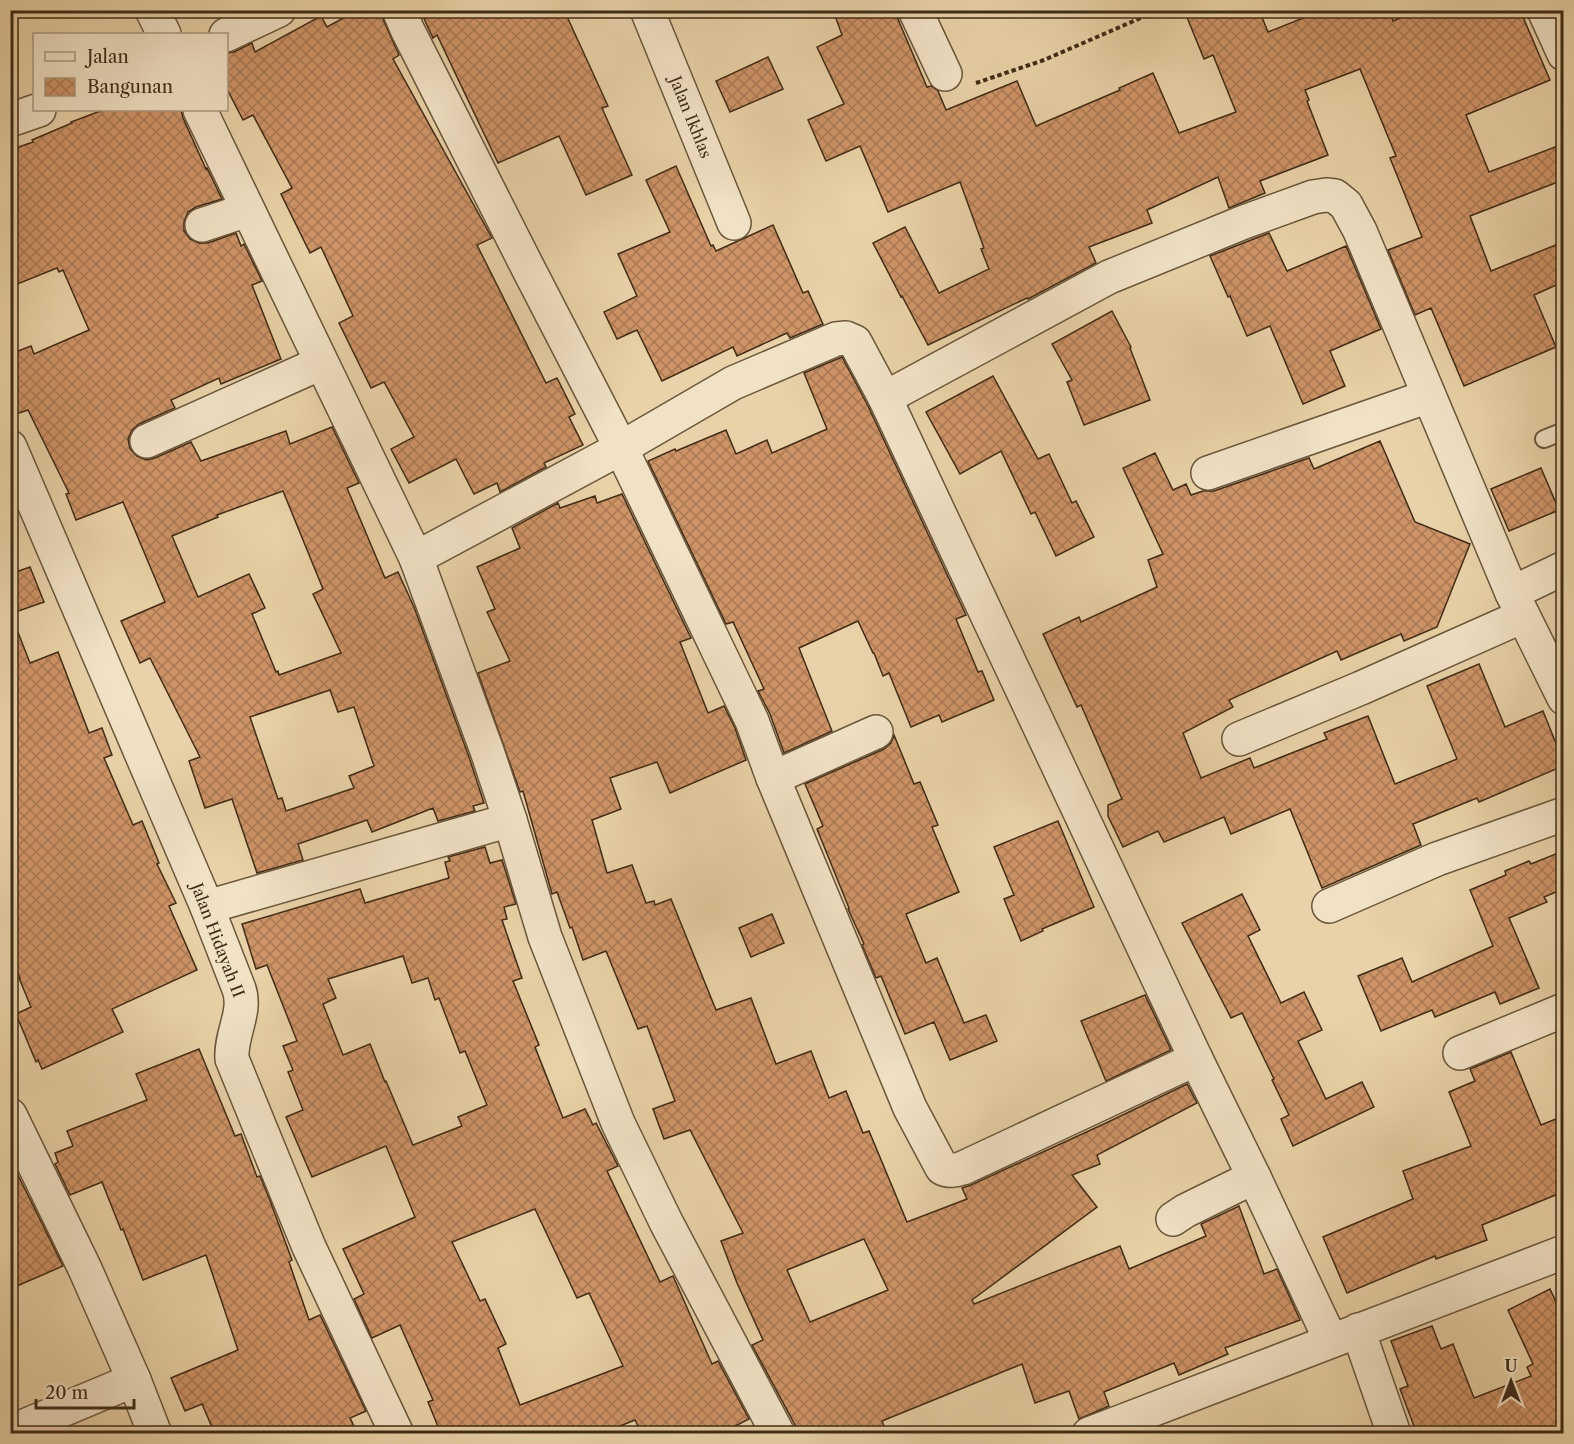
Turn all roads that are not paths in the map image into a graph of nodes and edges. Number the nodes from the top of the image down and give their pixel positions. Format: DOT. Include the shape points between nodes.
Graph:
graph roads {
  1 [pos="152,10"];
  2 [pos="279,10"];
  3 [pos="399,10"];
  4 [pos="647,10"];
  5 [pos="915,10"];
  6 [pos="1544,10"];
  7 [pos="164,33"];
  8 [pos="228,34"];
  9 [pos="1563,54"];
  10 [pos="945,74"];
  11 [pos="36,111"];
  12 [pos="200,111"];
  13 [pos="10,120"];
  14 [pos="247,210"];
  15 [pos="734,223"];
  16 [pos="202,225"];
  17 [pos="321,363"];
  18 [pos="1429,396"];
  19 [pos="885,398"];
  20 [pos="1563,431"];
  21 [pos="1545,439"];
  22 [pos="147,441"];
  23 [pos="10,447"];
  24 [pos="621,448"];
  25 [pos="1208,473"];
  26 [pos="416,558"];
  27 [pos="1563,568"];
  28 [pos="1518,604"];
  29 [pos="1563,698"];
  30 [pos="876,732"];
  31 [pos="1239,739"];
  32 [pos="773,778"];
  33 [pos="1563,814"];
  34 [pos="510,820"];
  35 [pos="1329,906"];
  36 [pos="207,907"];
  37 [pos="1563,1010"];
  38 [pos="1460,1053"];
  39 [pos="1196,1059"];
  40 [pos="10,1115"];
  41 [pos="1254,1177"];
  42 [pos="1173,1219"];
  43 [pos="1563,1252"];
  44 [pos="1344,1336"];
  45 [pos="134,1380"];
  46 [pos="10,1432"];
  47 [pos="155,1434"];
  48 [pos="397,1434"];
  49 [pos="778,1434"];
  50 [pos="1089,1434"];
  51 [pos="1394,1434"];
  1 -- 7 [label="street"];
  2 -- 8 [label="street"];
  3 -- 24 [label="street"];
  4 -- 15 [label="street, Jalan Ikhlas"];
  5 -- 10 [label="street"];
  6 -- 9 [label="street"];
  11 -- 13 [label="street"];
  12 -- 14 [label="street"];
  14 -- 16 [label="street"];
  14 -- 17 [label="street"];
  17 -- 22 [label="street"];
  17 -- 26 [label="street"];
  18 -- 19 [label="street" via="1357,225 1346,205 1335,196 1326,195 1254,218 1109,277"];
  18 -- 25 [label="street"];
  18 -- 28 [label="street"];
  19 -- 24 [label="street" via="855,342 842,338 733,383"];
  19 -- 39 [label="street"];
  20 -- 21 [label="lane"];
  23 -- 36 [label="street, Jalan Hidayah II"];
  24 -- 26 [label="street"];
  24 -- 32 [label="street" via="752,722"];
  26 -- 34 [label="street"];
  27 -- 28 [label="street"];
  28 -- 29 [label="street"];
  28 -- 31 [label="street" via="1361,688"];
  30 -- 32 [label="street"];
  32 -- 39 [label="street" via="910,1108 945,1170 963,1168"];
  33 -- 35 [label="street" via="1437,859"];
  34 -- 36 [label="street"];
  34 -- 49 [label="street" via="544,937 618,1123"];
  36 -- 48 [label="street, Jalan Hidayah II" via="242,997 232,1059 309,1247"];
  37 -- 38 [label="street"];
  39 -- 41 [label="street"];
  40 -- 45 [label="street"];
  41 -- 42 [label="street"];
  41 -- 44 [label="street"];
  43 -- 44 [label="street"];
  44 -- 50 [label="street"];
  44 -- 51 [label="street"];
  45 -- 46 [label="street"];
  45 -- 47 [label="street"];
}
